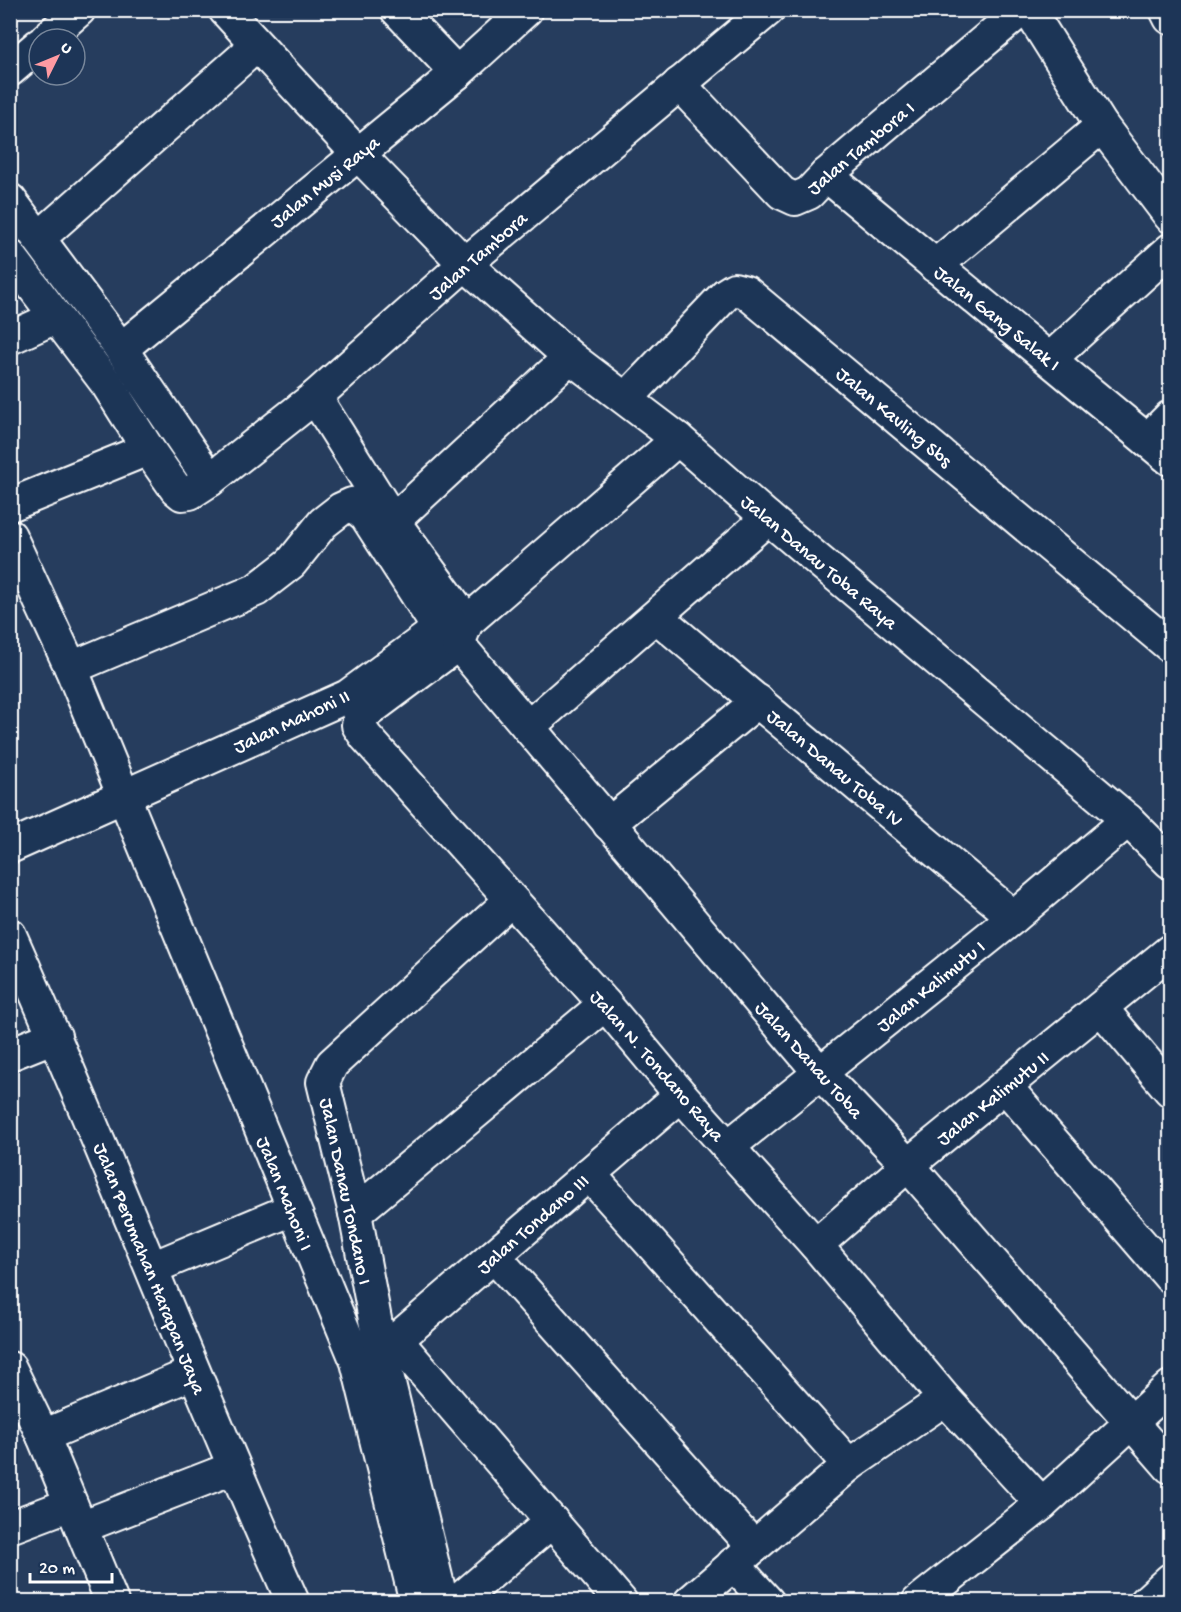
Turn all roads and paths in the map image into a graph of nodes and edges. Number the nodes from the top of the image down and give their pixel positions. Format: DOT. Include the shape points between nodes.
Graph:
graph roads {
  1 [pos="79,10"];
  2 [pos="225,10"];
  3 [pos="397,10"];
  4 [pos="526,10"];
  5 [pos="768,10"];
  6 [pos="1021,10"];
  7 [pos="1029,10"];
  8 [pos="1166,10"];
  9 [pos="1170,18"];
  10 [pos="735,20"];
  11 [pos="60,27"];
  12 [pos="256,46"];
  13 [pos="27,55"];
  14 [pos="10,70"];
  15 [pos="457,72"];
  16 [pos="679,84"];
  17 [pos="1102,126"];
  18 [pos="357,153"];
  19 [pos="825,175"];
  20 [pos="10,200"];
  21 [pos="1170,216"];
  22 [pos="39,238"];
  23 [pos="1170,250"];
  24 [pos="10,256"];
  25 [pos="465,264"];
  26 [pos="935,266"];
  27 [pos="56,317"];
  28 [pos="10,339"];
  29 [pos="121,349"];
  30 [pos="570,357"];
  31 [pos="1050,359"];
  32 [pos="315,397"];
  33 [pos="627,398"];
  34 [pos="1170,417"];
  35 [pos="678,439"];
  36 [pos="148,449"];
  37 [pos="1159,449"];
  38 [pos="210,480"];
  39 [pos="10,505"];
  40 [pos="768,519"];
  41 [pos="393,521"];
  42 [pos="10,536"];
  43 [pos="657,617"];
  44 [pos="462,633"];
  45 [pos="1170,646"];
  46 [pos="72,668"];
  47 [pos="758,701"];
  48 [pos="528,727"];
  49 [pos="123,796"];
  50 [pos="1128,820"];
  51 [pos="609,824"];
  52 [pos="10,847"];
  53 [pos="1170,862"];
  54 [pos="511,900"];
  55 [pos="1014,916"];
  56 [pos="10,934"];
  57 [pos="1170,951"];
  58 [pos="605,1004"];
  59 [pos="1101,1008"];
  60 [pos="55,1036"];
  61 [pos="10,1054"];
  62 [pos="820,1073"];
  63 [pos="1005,1086"];
  64 [pos="1170,1090"];
  65 [pos="681,1095"];
  66 [pos="729,1146"];
  67 [pos="908,1165"];
  68 [pos="590,1174"];
  69 [pos="293,1209"];
  70 [pos="355,1213"];
  71 [pos="816,1245"];
  72 [pos="494,1256"];
  73 [pos="152,1268"];
  74 [pos="1170,1277"];
  75 [pos="388,1343"];
  76 [pos="10,1368"];
  77 [pos="193,1373"];
  78 [pos="1170,1387"];
  79 [pos="945,1399"];
  80 [pos="1131,1423"];
  81 [pos="43,1436"];
  82 [pos="849,1465"];
  83 [pos="1170,1467"];
  84 [pos="233,1468"];
  85 [pos="1042,1504"];
  86 [pos="76,1515"];
  87 [pos="552,1521"];
  88 [pos="10,1527"];
  89 [pos="743,1556"];
  90 [pos="1170,1580"];
  91 [pos="112,1602"];
  92 [pos="293,1602"];
  93 [pos="416,1602"];
  94 [pos="442,1602"];
  95 [pos="457,1602"];
  96 [pos="621,1602"];
  97 [pos="690,1602"];
  98 [pos="768,1602"];
  99 [pos="918,1602"];
  100 [pos="1146,1602"];
  1 -- 11 [label="street"];
  2 -- 12 [label="street, Jalan Danau Toba Raya"];
  3 -- 15 [label="street"];
  4 -- 15 [label="street, Jalan Musi Raya"];
  5 -- 10 [label="street, Jalan Tambora"];
  6 -- 19 [label="street, Jalan Tambora I"];
  7 -- 17 [label="street"];
  8 -- 9 [label="street"];
  10 -- 16 [label="street, Jalan Tambora"];
  12 -- 18 [label="street, Jalan Danau Toba Raya"];
  12 -- 22 [label="street"];
  13 -- 14 [label="street"];
  15 -- 18 [label="street, Jalan Musi Raya"];
  16 -- 19 [label="street, Jalan Tambora I" via="782,193 795,199 808,193"];
  16 -- 25 [label="street, Jalan Tambora"];
  17 -- 21 [label="street"];
  17 -- 26 [label="street"];
  18 -- 25 [label="street, Jalan Danau Toba Raya"];
  18 -- 29 [label="street, Jalan Musi Raya"];
  19 -- 26 [label="street, Jalan Gang Salak I"];
  20 -- 22 [label="street"];
  22 -- 29 [label="street"];
  23 -- 31 [label="street"];
  24 -- 27 [label="street"];
  25 -- 30 [label="street, Jalan Danau Toba Raya"];
  25 -- 32 [label="street, Jalan Tambora"];
  26 -- 31 [label="street, Jalan Gang Salak I"];
  27 -- 28 [label="street"];
  27 -- 36 [label="street" via="107,384"];
  29 -- 38 [label="street"];
  30 -- 33 [label="street, Jalan Danau Toba Raya"];
  30 -- 41 [label="street"];
  31 -- 37 [label="street, Jalan Gang Salak I"];
  32 -- 38 [label="street, Jalan Tambora"];
  32 -- 41 [label="street, Jalan Danau Toba"];
  33 -- 35 [label="street, Jalan Danau Toba Raya"];
  33 -- 45 [label="street, Jalan Kavling Sbs" via="726,294 734,289 746,292"];
  34 -- 37 [label="street"];
  35 -- 40 [label="street, Jalan Danau Toba Raya"];
  35 -- 44 [label="street"];
  36 -- 38 [label="street, Jalan Tambora" via="182,494"];
  36 -- 39 [label="street"];
  40 -- 43 [label="street"];
  40 -- 50 [label="street, Jalan Danau Toba Raya"];
  41 -- 44 [label="street, Jalan Danau Toba"];
  42 -- 46 [label="street, Jalan Mahoni I"];
  43 -- 47 [label="street, Jalan Danau Toba IV"];
  43 -- 48 [label="street"];
  44 -- 48 [label="street, Jalan Danau Toba"];
  44 -- 54 [label="street, Jalan N. Tondano Raya" via="360,717 358,725"];
  46 -- 49 [label="street, Jalan Mahoni I"];
  46 -- 49 [label="street, Jalan Mahoni II" via="256,590 291,563 323,523 340,508 352,504 366,516 433,620 428,637 348,696"];
  47 -- 51 [label="street"];
  47 -- 55 [label="street, Jalan Danau Toba IV"];
  48 -- 51 [label="street, Jalan Danau Toba"];
  49 -- 52 [label="street"];
  49 -- 69 [label="street, Jalan Mahoni I"];
  50 -- 53 [label="street, Jalan Danau Toba Raya"];
  50 -- 55 [label="street, Jalan Kalimutu I"];
  51 -- 62 [label="street, Jalan Danau Toba"];
  54 -- 58 [label="street, Jalan N. Tondano Raya"];
  54 -- 70 [label="street, Jalan Danau Tondano I" via="332,1064 323,1082"];
  55 -- 62 [label="street, Jalan Kalimutu I"];
  56 -- 60 [label="street, Jalan Perumahan Harapan Jaya"];
  57 -- 59 [label="street, Jalan Kalimutu II"];
  58 -- 65 [label="street, Jalan N. Tondano Raya"];
  58 -- 70 [label="street"];
  59 -- 63 [label="street, Jalan Kalimutu II"];
  59 -- 64 [label="street"];
  60 -- 61 [label="street"];
  60 -- 73 [label="street, Jalan Perumahan Harapan Jaya"];
  62 -- 66 [label="street, Jalan Kalimutu I"];
  62 -- 67 [label="street, Jalan Danau Toba"];
  63 -- 67 [label="street, Jalan Kalimutu II"];
  63 -- 74 [label="street"];
  65 -- 66 [label="street, Jalan N. Tondano Raya"];
  65 -- 68 [label="street, Jalan Tondano III"];
  66 -- 71 [label="street, Jalan N. Tondano Raya"];
  67 -- 71 [label="street, Jalan Kalimutu II"];
  67 -- 80 [label="street, Jalan Danau Toba"];
  68 -- 72 [label="street, Jalan Tondano III"];
  68 -- 82 [label="street"];
  69 -- 73 [label="street"];
  69 -- 93 [label="street, Jalan Mahoni I" via="357,1362"];
  70 -- 75 [label="street, Jalan Danau Tondano I"];
  71 -- 79 [label="street, Jalan N. Tondano Raya"];
  72 -- 75 [label="street, Jalan Tondano III"];
  72 -- 89 [label="street"];
  73 -- 77 [label="street, Jalan Perumahan Harapan Jaya"];
  75 -- 87 [label="street"];
  75 -- 94 [label="street, Jalan Danau Tondano I"];
  76 -- 81 [label="street"];
  77 -- 81 [label="street"];
  77 -- 84 [label="street, Jalan Perumahan Harapan Jaya"];
  78 -- 80 [label="street"];
  79 -- 82 [label="street"];
  79 -- 85 [label="street, Jalan N. Tondano Raya"];
  80 -- 83 [label="street, Jalan Danau Toba"];
  80 -- 85 [label="street"];
  81 -- 86 [label="street"];
  82 -- 89 [label="street"];
  84 -- 86 [label="street"];
  84 -- 92 [label="street, Jalan Perumahan Harapan Jaya"];
  85 -- 99 [label="street"];
  86 -- 88 [label="street"];
  86 -- 91 [label="street"];
  87 -- 95 [label="street"];
  87 -- 96 [label="street"];
  89 -- 97 [label="street"];
  89 -- 98 [label="street"];
  90 -- 100 [label="street"];
}
